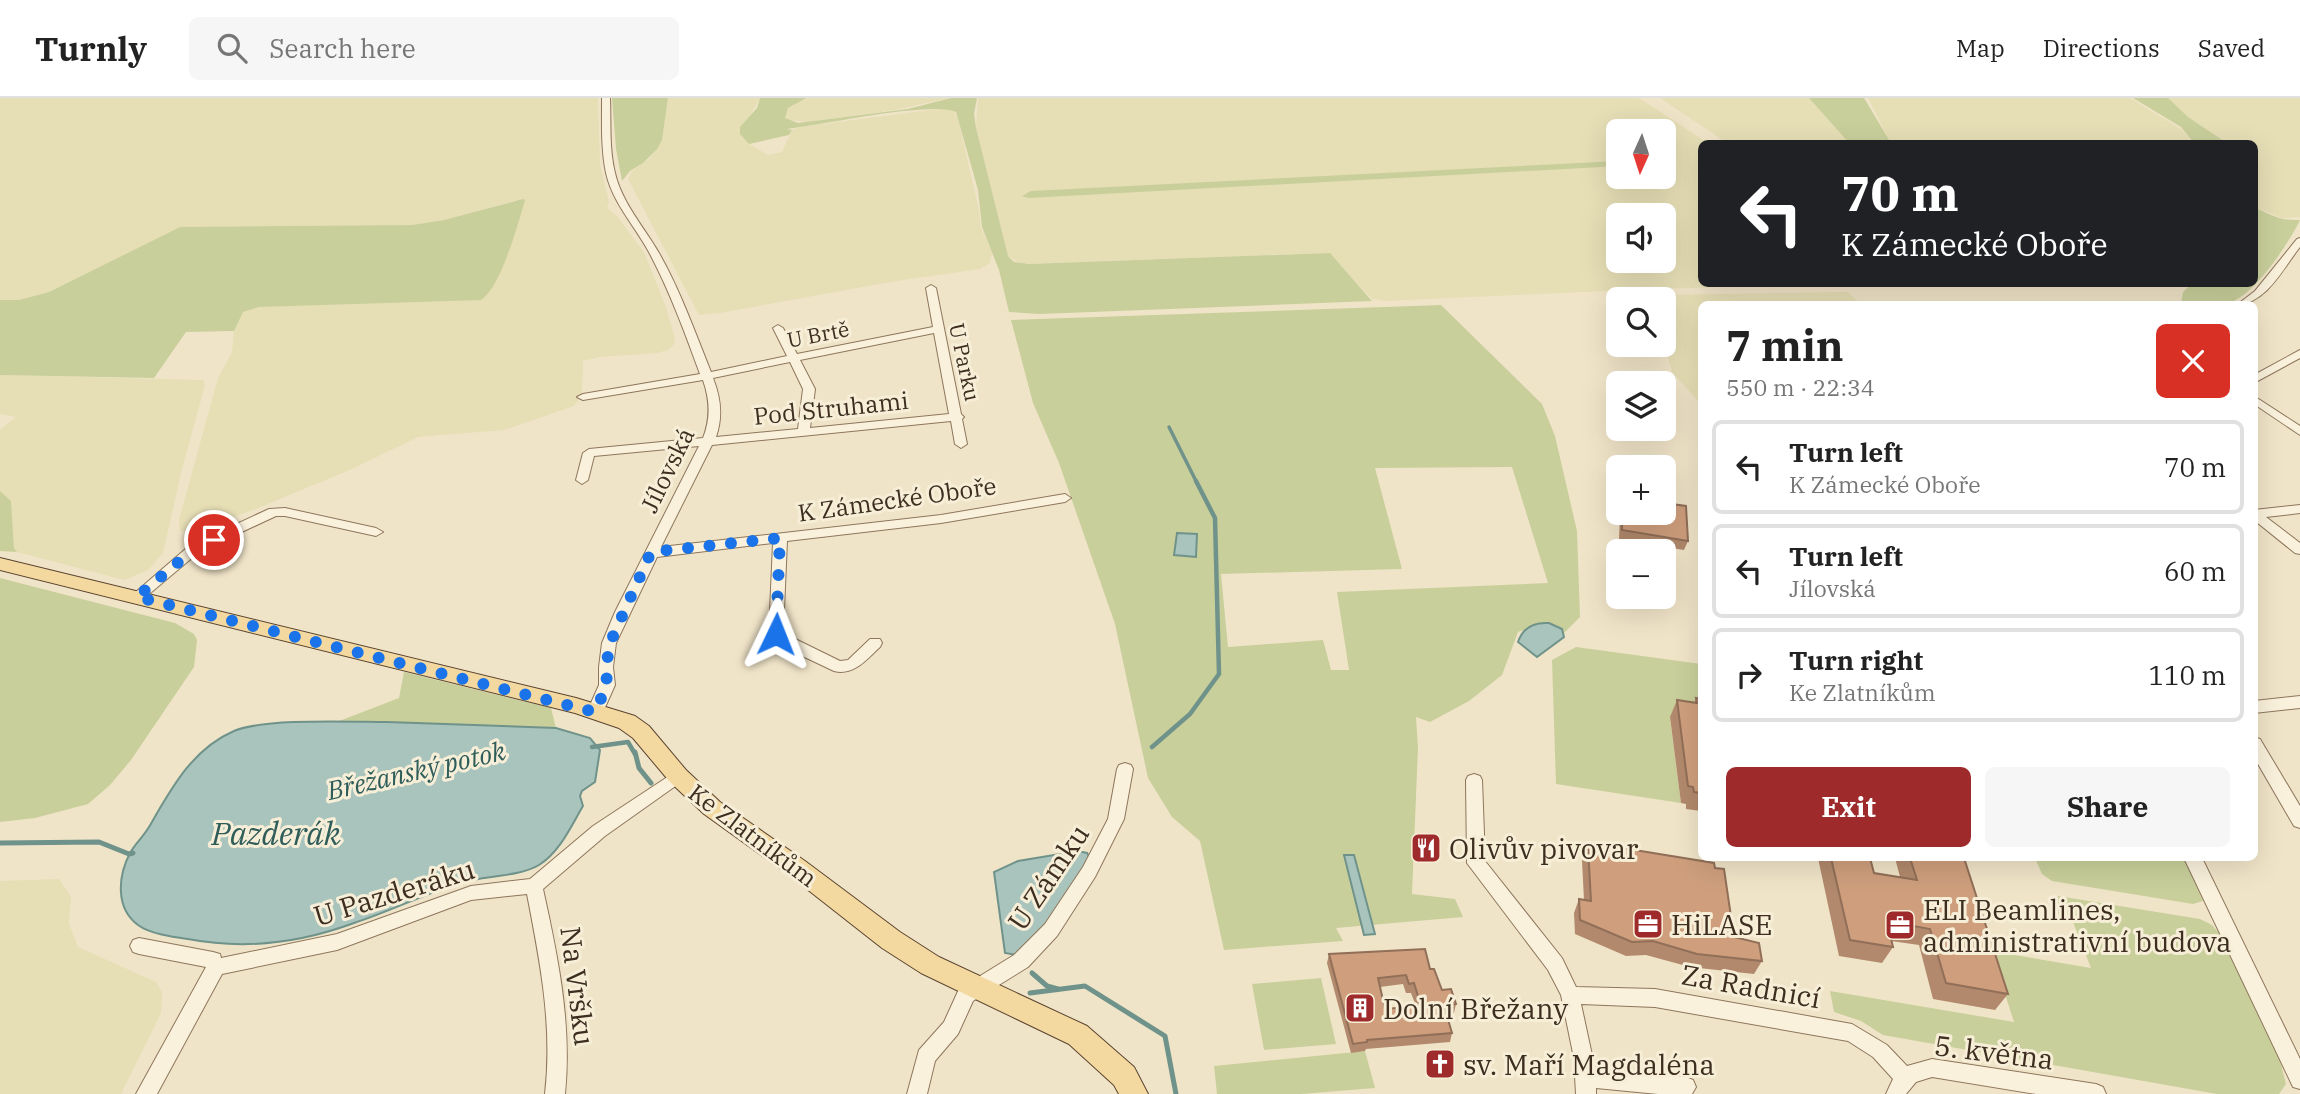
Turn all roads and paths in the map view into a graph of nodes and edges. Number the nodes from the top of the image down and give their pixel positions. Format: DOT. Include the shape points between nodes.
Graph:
graph roads {
  1 [pos="606,98"];
  2 [pos="2300,241"];
  3 [pos="931,288"];
  4 [pos="2247,301"];
  5 [pos="778,328"];
  6 [pos="937,329"];
  7 [pos="2300,353"];
  8 [pos="795,358"];
  9 [pos="706,376"];
  10 [pos="2258,378"];
  11 [pos="583,397"];
  12 [pos="2258,403"];
  13 [pos="958,417"];
  14 [pos="2300,431"];
  15 [pos="804,432"];
  16 [pos="708,441"];
  17 [pos="961,444"];
  18 [pos="582,480"];
  19 [pos="1065,498"];
  20 [pos="2300,509"];
  21 [pos="2258,514"];
  22 [pos="2258,517"];
  23 [pos="376,532"];
  24 [pos="780,538"];
  25 [pos="2300,550"];
  26 [pos="651,552"];
  27 [pos="0,564"];
  28 [pos="137,597"];
  29 [pos="875,643"];
  30 [pos="2300,702"];
  31 [pos="2258,707"];
  32 [pos="595,712"];
  33 [pos="2258,750"];
  34 [pos="1125,769"];
  35 [pos="678,776"];
  36 [pos="1474,780"];
  37 [pos="2300,821"];
  38 [pos="2194,861"];
  39 [pos="534,886"];
  40 [pos="139,946"];
  41 [pos="216,967"];
  42 [pos="986,992"];
  43 [pos="1570,995"];
  44 [pos="2300,1080"];
  45 [pos="1586,1086"];
  46 [pos="1900,1086"];
  47 [pos="1686,1087"];
  48 [pos="146,1094"];
  49 [pos="555,1094"];
  50 [pos="917,1094"];
  51 [pos="1134,1094"];
  52 [pos="2096,1094"];
  1 -- 9 [label="street, Jílovská" via="611,175 619,197 655,254"];
  2 -- 4 [label="street"];
  3 -- 6 [label="street, U Parku"];
  5 -- 8 [label="street"];
  6 -- 8 [label="street, U Brtě"];
  6 -- 13 [label="street, U Parku"];
  7 -- 10 [label="street"];
  8 -- 9 [label="street, U Brtě"];
  8 -- 15 [label="street" via="809,389"];
  9 -- 11 [label="street, U Brtě"];
  9 -- 16 [label="street, Jílovská" via="716,404"];
  12 -- 14 [label="street"];
  13 -- 15 [label="street, Pod Struhami"];
  13 -- 17 [label="street, U Parku"];
  15 -- 16 [label="street, Pod Struhami"];
  16 -- 18 [label="street, Pod Struhami" via="589,453"];
  16 -- 26 [label="street, Jílovská"];
  19 -- 24 [label="street, K Zámecké Oboře" via="941,519"];
  20 -- 21 [label="street"];
  22 -- 25 [label="street"];
  23 -- 28 [label="street" via="274,512 194,549"];
  24 -- 26 [label="street, K Zámecké Oboře"];
  24 -- 29 [label="street" via="776,634 839,667 853,664"];
  26 -- 32 [label="street, Jílovská" via="610,643 607,685"];
  27 -- 28 [label="main road, Ke Zlatníkům"];
  28 -- 32 [label="main road, Ke Zlatníkům"];
  30 -- 31 [label="street"];
  32 -- 35 [label="main road, Ke Zlatníkům" via="627,722 641,732"];
  33 -- 37 [label="street"];
  34 -- 42 [label="street, U Zámku" via="1116,819 1089,872 1051,930"];
  35 -- 39 [label="street" via="599,831"];
  35 -- 42 [label="main road, Ke Zlatníkům" via="712,808 891,940"];
  36 -- 43 [label="street" via="1476,863 1555,964"];
  38 -- 44 [label="street"];
  39 -- 41 [label="street, U Pazderáku" via="471,893 337,942"];
  39 -- 49 [label="street, Na Vršku" via="550,961 561,1059"];
  40 -- 41 [label="street" via="213,960"];
  41 -- 48 [label="street"];
  42 -- 50 [label="street" via="966,995 951,1028 926,1057"];
  42 -- 51 [label="main road, Ke Zlatníkům" via="1078,1035 1124,1076"];
  43 -- 45 [label="street"];
  43 -- 46 [label="street, Za Radnicí" via="1655,998 1852,1032 1880,1051"];
  45 -- 47 [label="street"];
  46 -- 52 [label="street, 5. května" via="1919,1070 1932,1068"];
}
